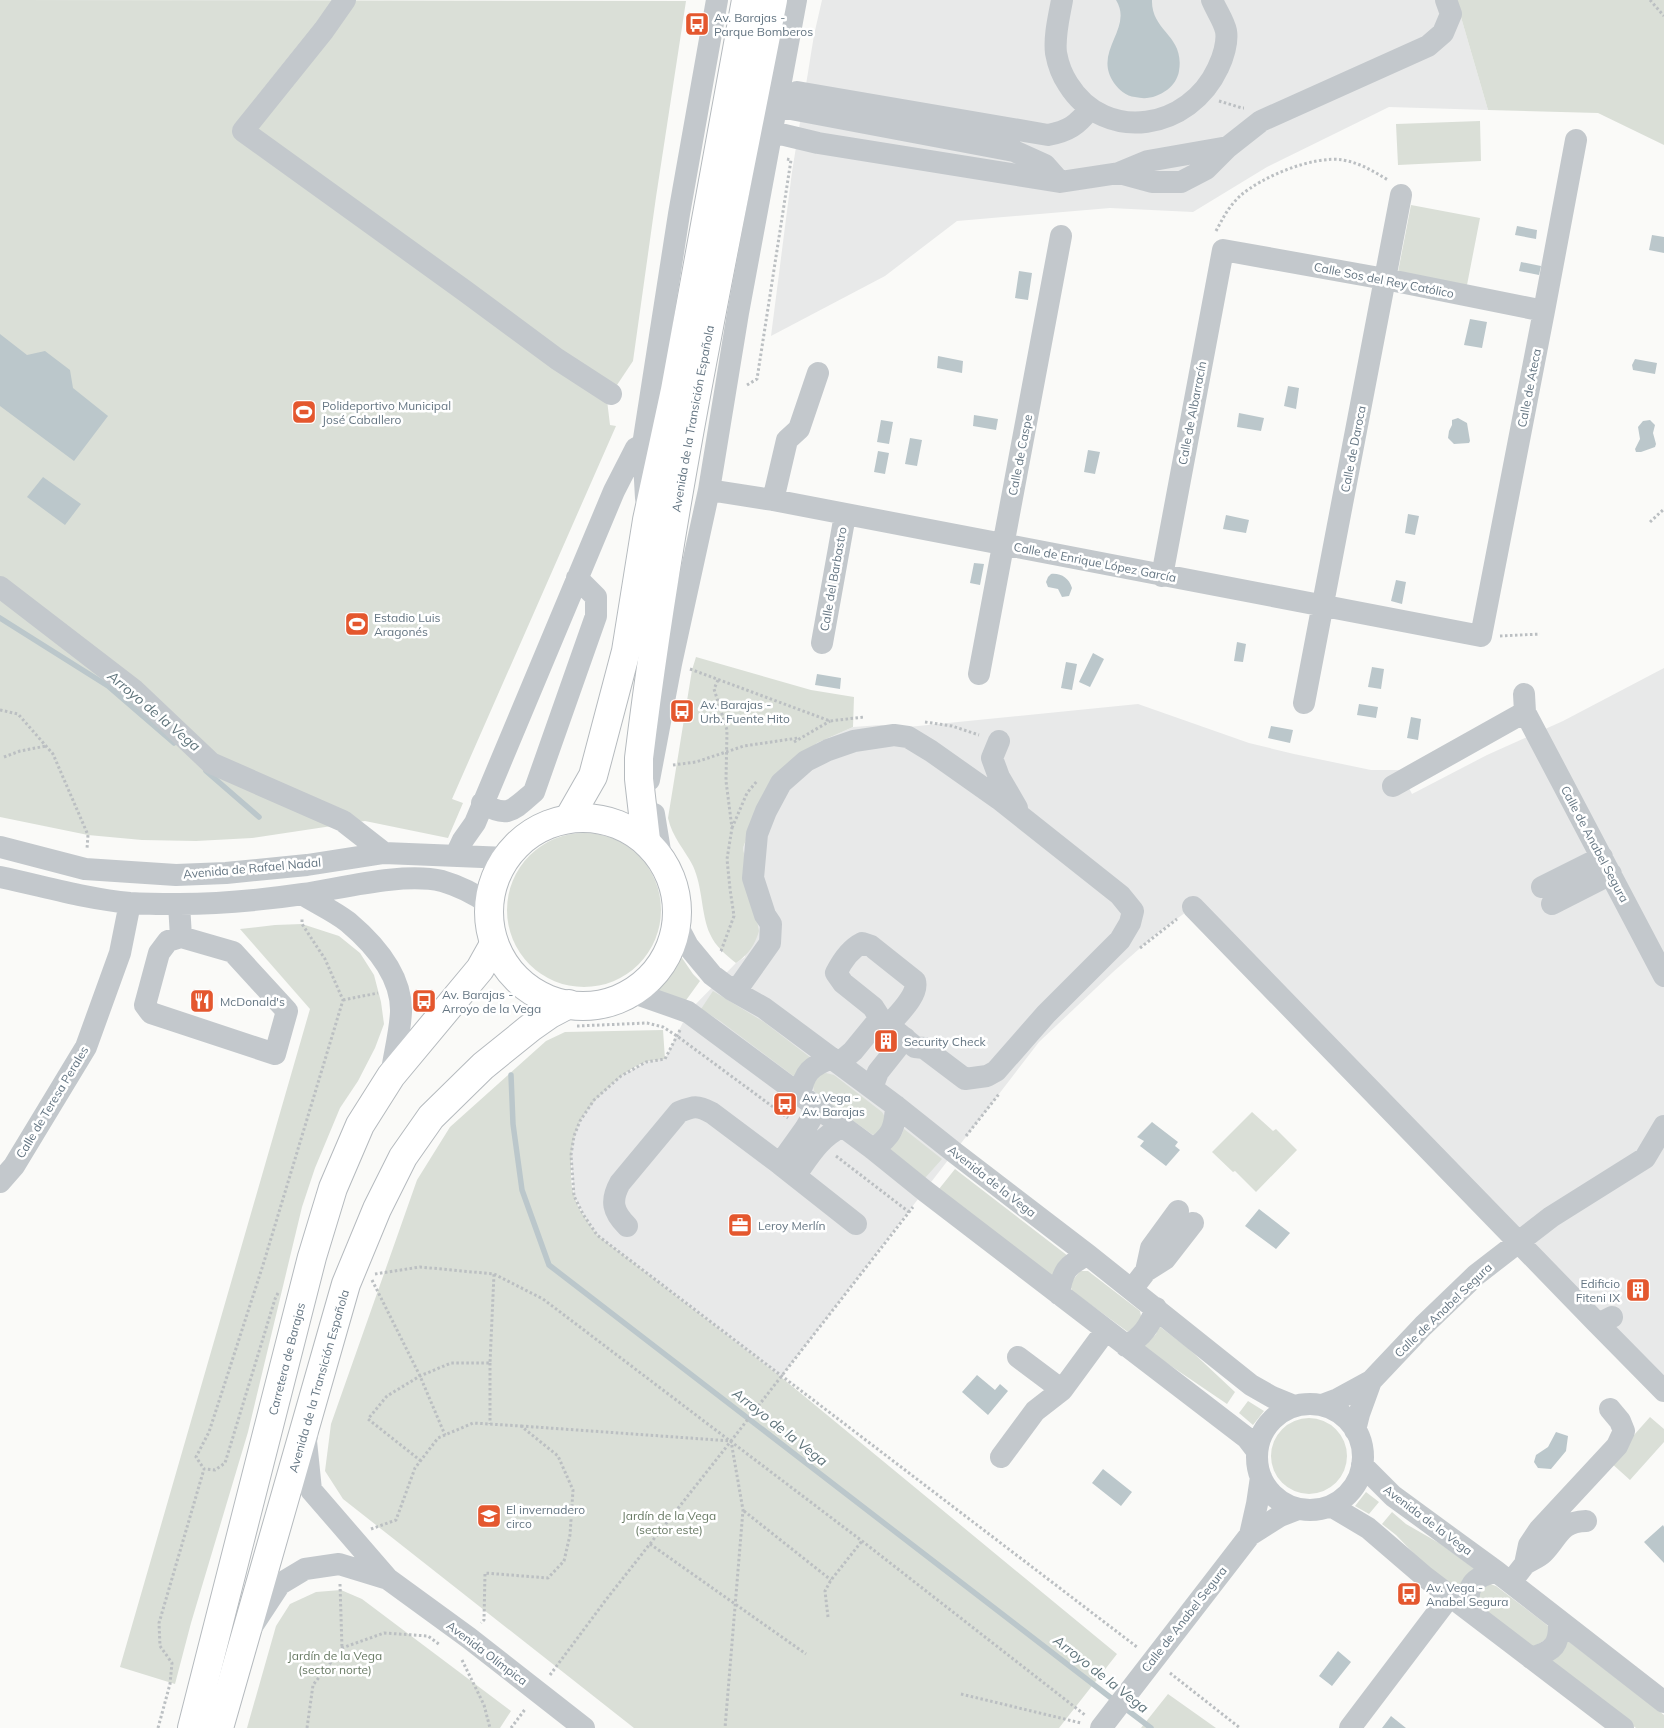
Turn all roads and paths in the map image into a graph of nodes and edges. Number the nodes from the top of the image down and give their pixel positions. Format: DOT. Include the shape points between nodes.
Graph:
graph roads {
  1 [pos="345,0"];
  2 [pos="717,0"];
  3 [pos="746,0"];
  4 [pos="773,0"];
  5 [pos="796,0"];
  6 [pos="1062,0"];
  7 [pos="1212,0"];
  8 [pos="1446,0"];
  9 [pos="1650,0"];
  10 [pos="1664,16"];
  11 [pos="797,92"];
  12 [pos="776,106"];
  13 [pos="1090,109"];
  14 [pos="823,114"];
  15 [pos="892,128"];
  16 [pos="772,132"];
  17 [pos="1576,140"];
  18 [pos="818,143"];
  19 [pos="888,155"];
  20 [pos="1060,182"];
  21 [pos="1401,195"];
  22 [pos="1061,236"];
  23 [pos="1223,250"];
  24 [pos="1385,279"];
  25 [pos="1544,311"];
  26 [pos="818,373"];
  27 [pos="610,394"];
  28 [pos="643,445"];
  29 [pos="709,490"];
  30 [pos="614,491"];
  31 [pos="773,500"];
  32 [pos="1664,509"];
  33 [pos="646,510"];
  34 [pos="845,515"];
  35 [pos="1650,522"];
  36 [pos="1003,544"];
  37 [pos="1162,576"];
  38 [pos="577,578"];
  39 [pos="0,587"];
  40 [pos="1322,606"];
  41 [pos="1540,634"];
  42 [pos="1522,635"];
  43 [pos="1481,636"];
  44 [pos="822,643"];
  45 [pos="684,667"];
  46 [pos="979,674"];
  47 [pos="718,680"];
  48 [pos="1304,703"];
  49 [pos="0,710"];
  50 [pos="868,717"];
  51 [pos="923,722"];
  52 [pos="799,738"];
  53 [pos="999,741"];
  54 [pos="46,746"];
  55 [pos="727,752"];
  56 [pos="4,758"];
  57 [pos="673,765"];
  58 [pos="1393,786"];
  59 [pos="482,802"];
  60 [pos="569,818"];
  61 [pos="1024,819"];
  62 [pos="88,835"];
  63 [pos="0,847"];
  64 [pos="653,849"];
  65 [pos="384,853"];
  66 [pos="456,855"];
  67 [pos="507,858"];
  68 [pos="1607,865"];
  69 [pos="0,877"];
  70 [pos="302,894"];
  71 [pos="1547,896"];
  72 [pos="130,903"];
  73 [pos="180,904"];
  74 [pos="489,904"];
  75 [pos="1193,907"];
  76 [pos="677,925"];
  77 [pos="181,937"];
  78 [pos="494,944"];
  79 [pos="1134,953"];
  80 [pos="712,976"];
  81 [pos="1664,976"];
  82 [pos="732,990"];
  83 [pos="634,993"];
  84 [pos="377,994"];
  85 [pos="344,1000"];
  86 [pos="688,1012"];
  87 [pos="570,1016"];
  88 [pos="891,1027"];
  89 [pos="677,1036"];
  90 [pos="836,1060"];
  91 [pos="391,1076"];
  92 [pos="1004,1087"];
  93 [pos="872,1088"];
  94 [pos="806,1099"];
  95 [pos="896,1106"];
  96 [pos="842,1126"];
  97 [pos="1664,1126"];
  98 [pos="813,1135"];
  99 [pos="873,1149"];
  100 [pos="955,1153"];
  101 [pos="1654,1158"];
  102 [pos="787,1170"];
  103 [pos="0,1182"];
  104 [pos="925,1191"];
  105 [pos="909,1212"];
  106 [pos="1185,1217"];
  107 [pos="856,1224"];
  108 [pos="627,1226"];
  109 [pos="1518,1242"];
  110 [pos="1088,1255"];
  111 [pos="373,1266"];
  112 [pos="494,1274"];
  113 [pos="370,1275"];
  114 [pos="279,1290"];
  115 [pos="1132,1290"];
  116 [pos="1059,1294"];
  117 [pos="1156,1308"];
  118 [pos="1106,1330"];
  119 [pos="1126,1346"];
  120 [pos="1018,1356"];
  121 [pos="490,1363"];
  122 [pos="420,1376"];
  123 [pos="781,1377"];
  124 [pos="1371,1380"];
  125 [pos="1062,1390"];
  126 [pos="1664,1391"];
  127 [pos="313,1396"];
  128 [pos="1322,1405"];
  129 [pos="1294,1406"];
  130 [pos="1610,1409"];
  131 [pos="490,1424"];
  132 [pos="521,1426"];
  133 [pos="1356,1430"];
  134 [pos="445,1435"];
  135 [pos="731,1441"];
  136 [pos="1257,1451"];
  137 [pos="1001,1457"];
  138 [pos="421,1461"];
  139 [pos="1362,1465"];
  140 [pos="204,1469"];
  141 [pos="1260,1477"];
  142 [pos="1331,1506"];
  143 [pos="1298,1509"];
  144 [pos="743,1510"];
  145 [pos="1586,1521"];
  146 [pos="1250,1535"];
  147 [pos="351,1536"];
  148 [pos="862,1541"];
  149 [pos="650,1544"];
  150 [pos="340,1564"];
  151 [pos="1525,1564"];
  152 [pos="1504,1577"];
  153 [pos="388,1579"];
  154 [pos="831,1580"];
  155 [pos="1450,1596"];
  156 [pos="736,1606"];
  157 [pos="1470,1611"];
  158 [pos="828,1617"];
  159 [pos="1559,1620"];
  160 [pos="244,1638"];
  161 [pos="442,1646"];
  162 [pos="463,1647"];
  163 [pos="342,1648"];
  164 [pos="806,1654"];
  165 [pos="1531,1658"];
  166 [pos="1147,1667"];
  167 [pos="538,1692"];
  168 [pos="961,1694"];
  169 [pos="1664,1702"];
  170 [pos="158,1728"];
  171 [pos="192,1728"];
  172 [pos="219,1728"];
  173 [pos="306,1728"];
  174 [pos="490,1728"];
  175 [pos="511,1728"];
  176 [pos="584,1728"];
  177 [pos="725,1728"];
  178 [pos="1101,1728"];
  179 [pos="1240,1728"];
  180 [pos="1350,1728"];
  181 [pos="1623,1728"];
  1 -- 27 [label="street" via="243,131"];
  2 -- 28 [label="street" via="678,214"];
  3 -- 33 [label="main road, Avenida de la Transición Española" via="675,390"];
  4 -- 64 [label="main road, Avenida de la Transición Española" via="658,615 638,758"];
  5 -- 12 [label="street"];
  6 -- 13 [label="street" via="1056,51 1059,66 1079,100"];
  7 -- 13 [label="street" via="1226,32 1225,46 1216,72 1197,98 1172,116 1150,122 1110,119"];
  8 -- 20 [label="street" via="1451,14 1443,33 1428,46 1261,121 1206,169 1181,182 1152,182 1119,173"];
  9 -- 10 [label="path"];
  11 -- 13 [label="street" via="1048,134 1059,133 1078,124"];
  12 -- 14 [label="street"];
  12 -- 16 [label="street"];
  14 -- 15 [label="street"];
  14 -- 18 [label="street"];
  15 -- 19 [label="street"];
  15 -- 20 [label="street" via="1014,151 1045,165"];
  16 -- 18 [label="street"];
  16 -- 29 [label="street"];
  17 -- 25 [label="street, Calle de Ateca"];
  18 -- 19 [label="street"];
  19 -- 20 [label="street"];
  21 -- 23 [label="path" via="1402,182 1389,181 1359,163 1340,159 1309,162 1274,174 1240,196 1225,213 1216,231"];
  21 -- 24 [label="street, Calle de Daroca"];
  22 -- 36 [label="street, Calle de Caspe"];
  23 -- 24 [label="street, Calle Sos del Rey Católico"];
  23 -- 37 [label="street, Calle de Albarracín"];
  24 -- 25 [label="street, Calle Sos del Rey Católico"];
  24 -- 40 [label="street, Calle de Daroca"];
  25 -- 43 [label="street, Calle de Ateca"];
  26 -- 31 [label="street" via="799,429 787,440"];
  28 -- 30 [label="street" via="636,448"];
  28 -- 33 [label="street"];
  29 -- 31 [label="street, Calle de Enrique López García"];
  29 -- 64 [label="street" via="649,781"];
  30 -- 33 [label="street" via="636,495"];
  30 -- 38 [label="street"];
  31 -- 34 [label="street, Calle de Enrique López García"];
  32 -- 35 [label="path"];
  33 -- 60 [label="main road, Avenida de la Transición Española" via="626,651 593,776"];
  34 -- 36 [label="street, Calle de Enrique López García"];
  34 -- 44 [label="street, Calle del Barbastro"];
  36 -- 37 [label="street, Calle de Enrique López García"];
  36 -- 46 [label="street, Calle de Caspe"];
  37 -- 40 [label="street, Calle de Enrique López García"];
  38 -- 59 [label="street"];
  38 -- 59 [label="street" via="596,598 596,616 534,792 515,808 500,812"];
  39 -- 65 [label="street" via="134,690 211,763 343,821"];
  40 -- 43 [label="street, Calle de Enrique López García"];
  40 -- 48 [label="street, Calle de Daroca"];
  41 -- 42 [label="path"];
  45 -- 47 [label="path"];
  47 -- 50 [label="path" via="830,721"];
  47 -- 55 [label="path" via="714,689 727,730"];
  49 -- 54 [label="path" via="18,714"];
  51 -- 53 [label="path" via="952,726"];
  52 -- 55 [label="path" via="744,746"];
  53 -- 61 [label="street" via="992,758 999,777"];
  54 -- 56 [label="path"];
  54 -- 62 [label="path" via="61,770"];
  55 -- 57 [label="path"];
  55 -- 80 [label="path" via="726,782 732,828 728,859 734,916 721,951 714,956 722,963"];
  58 -- 68 [label="street, Calle de Anabel Segura" via="1525,703"];
  59 -- 66 [label="street"];
  60 -- 64 [label="main road" via="612,821"];
  60 -- 67 [label="main road, Avenida de la Transición Española" via="538,828 514,846"];
  61 -- 82 [label="street" via="908,737 894,735 854,740 806,762 781,783 757,834 754,878 765,915 771,924 770,943 741,984"];
  61 -- 88 [label="street" via="1120,895 1133,911 1130,924 1120,940 1046,1014 996,1071 987,1076 965,1079"];
  63 -- 65 [label="street, Avenida de Rafael Nadal" via="85,868 176,876 280,868"];
  64 -- 76 [label="main road, Avenida de la Transición Española" via="675,887"];
  65 -- 66 [label="street, Avenida de Rafael Nadal"];
  66 -- 67 [label="street, Avenida de Rafael Nadal"];
  67 -- 74 [label="main road, Avenida de la Transición Española" via="492,883"];
  68 -- 71 [label="street"];
  68 -- 81 [label="street, Calle de Anabel Segura"];
  69 -- 72 [label="street"];
  70 -- 73 [label="street" via="230,903"];
  70 -- 74 [label="street" via="390,880 422,879 442,881"];
  70 -- 85 [label="path" via="302,924"];
  70 -- 91 [label="street" via="346,921 370,943 388,967 398,989 401,1011"];
  72 -- 73 [label="street"];
  72 -- 103 [label="street, Calle de Teresa Perales" via="120,953 86,1047 14,1166"];
  73 -- 77 [label="street"];
  74 -- 78 [label="main road, Avenida de la Transición Española"];
  75 -- 79 [label="path"];
  75 -- 109 [label="street"];
  76 -- 80 [label="street, Avenida de la Vega" via="688,946"];
  76 -- 83 [label="main road, Avenida de la Transición Española" via="664,962"];
  77 -- 77 [label="street" via="233,952 287,1011 275,1054 151,1013 145,1005 159,953 168,941"];
  78 -- 87 [label="main road, Avenida de la Transición Española" via="518,981"];
  78 -- 91 [label="main road, Carretera de Barajas" via="480,968"];
  80 -- 82 [label="street, Avenida de la Vega"];
  82 -- 90 [label="street, Avenida de la Vega" via="764,1008"];
  83 -- 86 [label="street"];
  83 -- 87 [label="main road, Avenida de la Transición Española" via="612,1003 590,1006"];
  84 -- 85 [label="path"];
  85 -- 140 [label="path" via="212,1423 196,1456"];
  86 -- 89 [label="path"];
  86 -- 94 [label="street"];
  87 -- 89 [label="path" via="647,1023 663,1027"];
  87 -- 127 [label="main road, Avenida de la Transición Española" via="550,1014 483,1066 431,1117 403,1157 346,1284"];
  88 -- 90 [label="street"];
  88 -- 93 [label="street"];
  89 -- 98 [label="path"];
  89 -- 123 [label="path" via="665,1059 646,1062 621,1076 594,1100 580,1121 571,1155 574,1196 597,1235"];
  90 -- 93 [label="street, Avenida de la Vega"];
  90 -- 94 [label="street" via="817,1064 808,1072 803,1080"];
  91 -- 171 [label="main road, Carretera de Barajas" via="360,1125 333,1188 312,1257"];
  92 -- 100 [label="path"];
  93 -- 95 [label="street, Avenida de la Vega"];
  94 -- 96 [label="street"];
  94 -- 98 [label="street"];
  95 -- 99 [label="street" via="891,1133"];
  95 -- 100 [label="street, Avenida de la Vega"];
  96 -- 98 [label="street" via="829,1133"];
  96 -- 99 [label="street"];
  97 -- 101 [label="street, Calle de Anabel Segura"];
  98 -- 102 [label="street"];
  98 -- 105 [label="path"];
  99 -- 104 [label="street"];
  100 -- 110 [label="street, Avenida de la Vega"];
  101 -- 109 [label="street, Calle de Anabel Segura" via="1551,1217"];
  102 -- 107 [label="street"];
  102 -- 108 [label="street" via="699,1106 679,1112 615,1192 618,1216"];
  104 -- 105 [label="path"];
  104 -- 116 [label="street"];
  105 -- 123 [label="path"];
  106 -- 115 [label="street" via="1151,1248 1146,1271"];
  109 -- 124 [label="street, Calle de Anabel Segura" via="1476,1275"];
  109 -- 126 [label="street" via="1605,1320"];
  110 -- 115 [label="street, Avenida de la Vega"];
  110 -- 116 [label="street" via="1067,1268"];
  111 -- 113 [label="path"];
  112 -- 113 [label="path" via="420,1267"];
  112 -- 121 [label="path"];
  112 -- 135 [label="path" via="543,1299"];
  113 -- 122 [label="path"];
  114 -- 140 [label="path" via="225,1463 215,1470"];
  115 -- 117 [label="street, Avenida de la Vega"];
  116 -- 118 [label="street"];
  117 -- 119 [label="street" via="1152,1323 1139,1339"];
  117 -- 129 [label="street, Avenida de la Vega" via="1251,1385"];
  118 -- 119 [label="street"];
  118 -- 125 [label="street"];
  119 -- 136 [label="street" via="1247,1438"];
  120 -- 125 [label="street"];
  121 -- 122 [label="path" via="451,1363"];
  121 -- 131 [label="path"];
  122 -- 134 [label="path"];
  122 -- 138 [label="path" via="388,1396 368,1419"];
  123 -- 135 [label="path"];
  123 -- 166 [label="path"];
  124 -- 128 [label="street, Calle de Anabel Segura"];
  124 -- 133 [label="street, Calle de Anabel Segura"];
  125 -- 137 [label="street" via="1035,1411"];
  127 -- 147 [label="street, Avenida Olímpica" via="306,1441 311,1490"];
  127 -- 160 [label="main road, Avenida de la Transición Española"];
  128 -- 129 [label="street"];
  128 -- 133 [label="street" via="1335,1410"];
  129 -- 136 [label="street" via="1280,1412 1269,1423"];
  130 -- 151 [label="street" via="1624,1431 1617,1446 1539,1530 1529,1545"];
  131 -- 132 [label="path"];
  131 -- 134 [label="path" via="473,1423"];
  132 -- 135 [label="path"];
  132 -- 162 [label="path" via="558,1456 573,1490 570,1535 564,1561 548,1578 485,1573 484,1620"];
  133 -- 139 [label="street"];
  134 -- 138 [label="path" via="438,1438"];
  135 -- 144 [label="path"];
  135 -- 148 [label="path"];
  135 -- 149 [label="path"];
  136 -- 141 [label="street"];
  138 -- 147 [label="path" via="415,1468 396,1520"];
  139 -- 142 [label="street" via="1357,1482 1346,1496"];
  139 -- 152 [label="street, Avenida de la Vega" via="1393,1496"];
  140 -- 170 [label="path" via="159,1623 160,1646 172,1663"];
  141 -- 143 [label="street" via="1269,1492 1282,1503"];
  141 -- 146 [label="street, Calle de Anabel Segura"];
  142 -- 143 [label="street"];
  142 -- 155 [label="street" via="1368,1528"];
  143 -- 146 [label="street, Calle de Anabel Segura"];
  144 -- 154 [label="path"];
  144 -- 156 [label="path"];
  145 -- 151 [label="street" via="1565,1525 1542,1554"];
  146 -- 166 [label="street, Calle de Anabel Segura"];
  147 -- 153 [label="street, Avenida Olímpica"];
  148 -- 154 [label="path"];
  148 -- 178 [label="path"];
  149 -- 156 [label="path"];
  149 -- 167 [label="path"];
  150 -- 153 [label="street, Avenida Olímpica"];
  150 -- 160 [label="street, Avenida Olímpica" via="305,1569 280,1584"];
  150 -- 163 [label="path"];
  151 -- 152 [label="street"];
  152 -- 157 [label="street" via="1487,1573 1473,1582 1469,1591"];
  152 -- 159 [label="street, Avenida de la Vega"];
  153 -- 162 [label="street, Avenida Olímpica"];
  154 -- 158 [label="path" via="826,1591"];
  155 -- 157 [label="street"];
  155 -- 180 [label="street"];
  156 -- 164 [label="path"];
  156 -- 177 [label="path"];
  157 -- 165 [label="street"];
  159 -- 165 [label="street" via="1554,1647"];
  159 -- 169 [label="street, Avenida de la Vega"];
  160 -- 172 [label="main road, Avenida de la Transición Española"];
  161 -- 163 [label="path" via="428,1636 384,1633"];
  162 -- 167 [label="street, Avenida Olímpica"];
  162 -- 174 [label="path" via="464,1662"];
  163 -- 173 [label="path" via="313,1685"];
  165 -- 181 [label="street"];
  166 -- 178 [label="street, Calle de Anabel Segura"];
  166 -- 179 [label="path"];
  167 -- 175 [label="path"];
  167 -- 176 [label="street, Avenida Olímpica"];
  168 -- 178 [label="path"];
}
